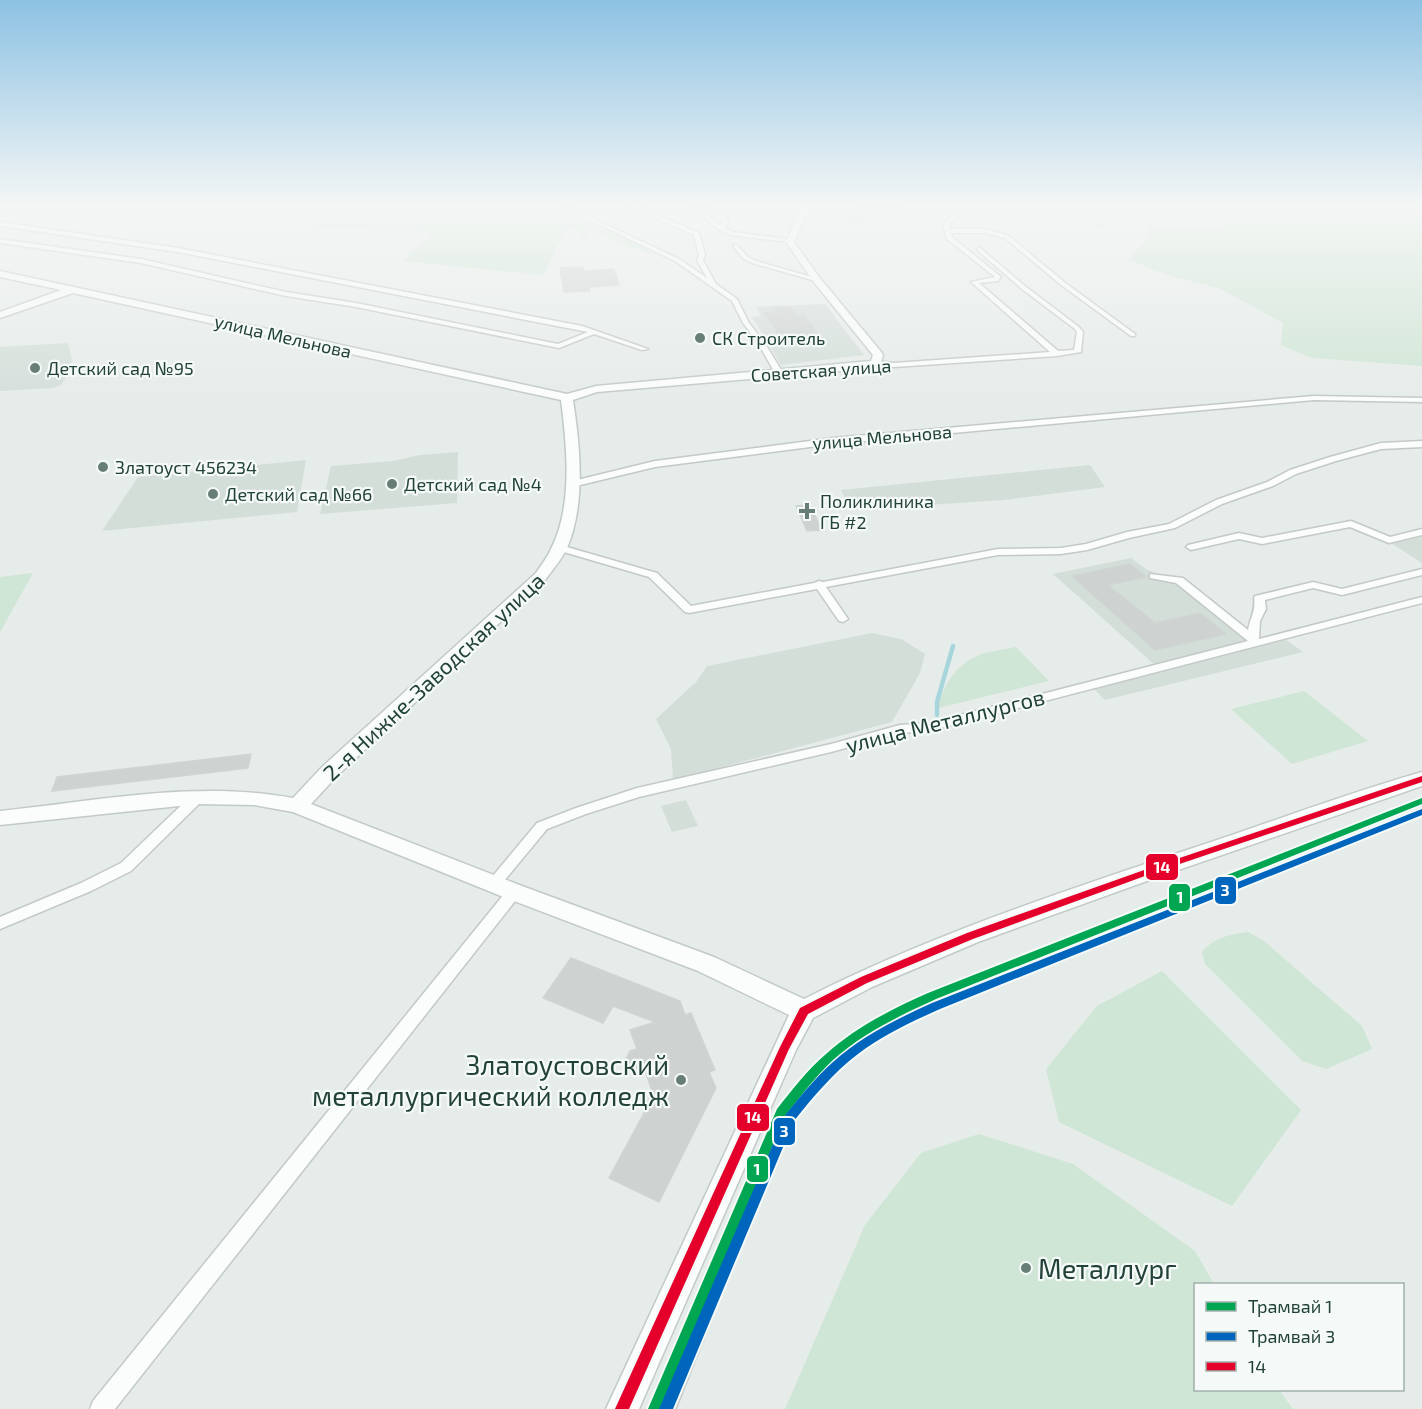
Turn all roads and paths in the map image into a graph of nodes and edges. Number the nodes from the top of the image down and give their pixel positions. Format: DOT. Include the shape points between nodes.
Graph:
graph roads {
  1 [pos="188,272"];
  2 [pos="291,272"];
  3 [pos="693,272"];
  4 [pos="707,272"];
  5 [pos="790,272"];
  6 [pos="811,272"];
  7 [pos="991,272"];
  8 [pos="1005,272"];
  9 [pos="1049,272"];
  10 [pos="1,274"];
  11 [pos="816,279"];
  12 [pos="716,288"];
  13 [pos="74,289"];
  14 [pos="0,315"];
  15 [pos="594,332"];
  16 [pos="1133,335"];
  17 [pos="644,349"];
  18 [pos="1057,354"];
  19 [pos="876,363"];
  20 [pos="779,372"];
  21 [pos="567,398"];
  22 [pos="1422,400"];
  23 [pos="1422,444"];
  24 [pos="572,484"];
  25 [pos="1422,532"];
  26 [pos="1191,547"];
  27 [pos="560,548"];
  28 [pos="1422,572"];
  29 [pos="1154,576"];
  30 [pos="819,584"];
  31 [pos="1422,600"];
  32 [pos="843,619"];
  33 [pos="1254,640"];
  34 [pos="1422,779"];
  35 [pos="198,797"];
  36 [pos="297,806"];
  37 [pos="0,818"];
  38 [pos="494,883"];
  39 [pos="514,892"];
  40 [pos="0,923"];
  41 [pos="804,1011"];
  42 [pos="101,1409"];
  43 [pos="622,1409"];
  1 -- 15 [label="street" via="560,345"];
  2 -- 15 [label="street"];
  3 -- 12 [label="street"];
  4 -- 12 [label="street"];
  5 -- 11 [label="street"];
  6 -- 11 [label="main road"];
  7 -- 18 [label="street" via="998,277 996,280 974,282"];
  8 -- 18 [label="street, Советская улица" via="1080,332 1077,352"];
  9 -- 16 [label="street"];
  10 -- 13 [label="main road, улица Мельнова"];
  11 -- 19 [label="main road" via="878,355"];
  12 -- 20 [label="street" via="735,300"];
  13 -- 14 [label="main road"];
  13 -- 21 [label="main road, улица Мельнова"];
  15 -- 17 [label="street"];
  18 -- 19 [label="street, Советская улица"];
  19 -- 20 [label="main road, Советская улица"];
  20 -- 21 [label="main road, Советская улица" via="596,389"];
  21 -- 24 [label="main road, 2-я Нижне-Заводская улица"];
  22 -- 24 [label="street, улица Мельнова" via="1314,398 833,441 656,464"];
  23 -- 30 [label="street" via="1381,446 1293,472 1219,501 1172,526 1087,547 998,552"];
  24 -- 27 [label="main road, 2-я Нижне-Заводская улица"];
  25 -- 26 [label="street" via="1389,540 1351,524 1262,542 1239,536"];
  27 -- 30 [label="street" via="653,575 689,610"];
  27 -- 36 [label="main road, 2-я Нижне-Заводская улица" via="541,576"];
  28 -- 33 [label="street" via="1342,592 1312,585 1259,598 1261,609 1255,621"];
  29 -- 33 [label="street" via="1179,580"];
  30 -- 32 [label="street"];
  31 -- 33 [label="street, улица Металлургов"];
  33 -- 38 [label="street, улица Металлургов" via="929,727 900,729 637,793 542,826"];
  34 -- 41 [label="main road" via="970,936 864,980"];
  35 -- 36 [label="main road" via="254,798"];
  35 -- 37 [label="main road"];
  35 -- 40 [label="street" via="126,867"];
  36 -- 38 [label="main road"];
  38 -- 39 [label="main road"];
  39 -- 41 [label="main road" via="706,964"];
  39 -- 42 [label="street"];
  41 -- 43 [label="main road"];
}
